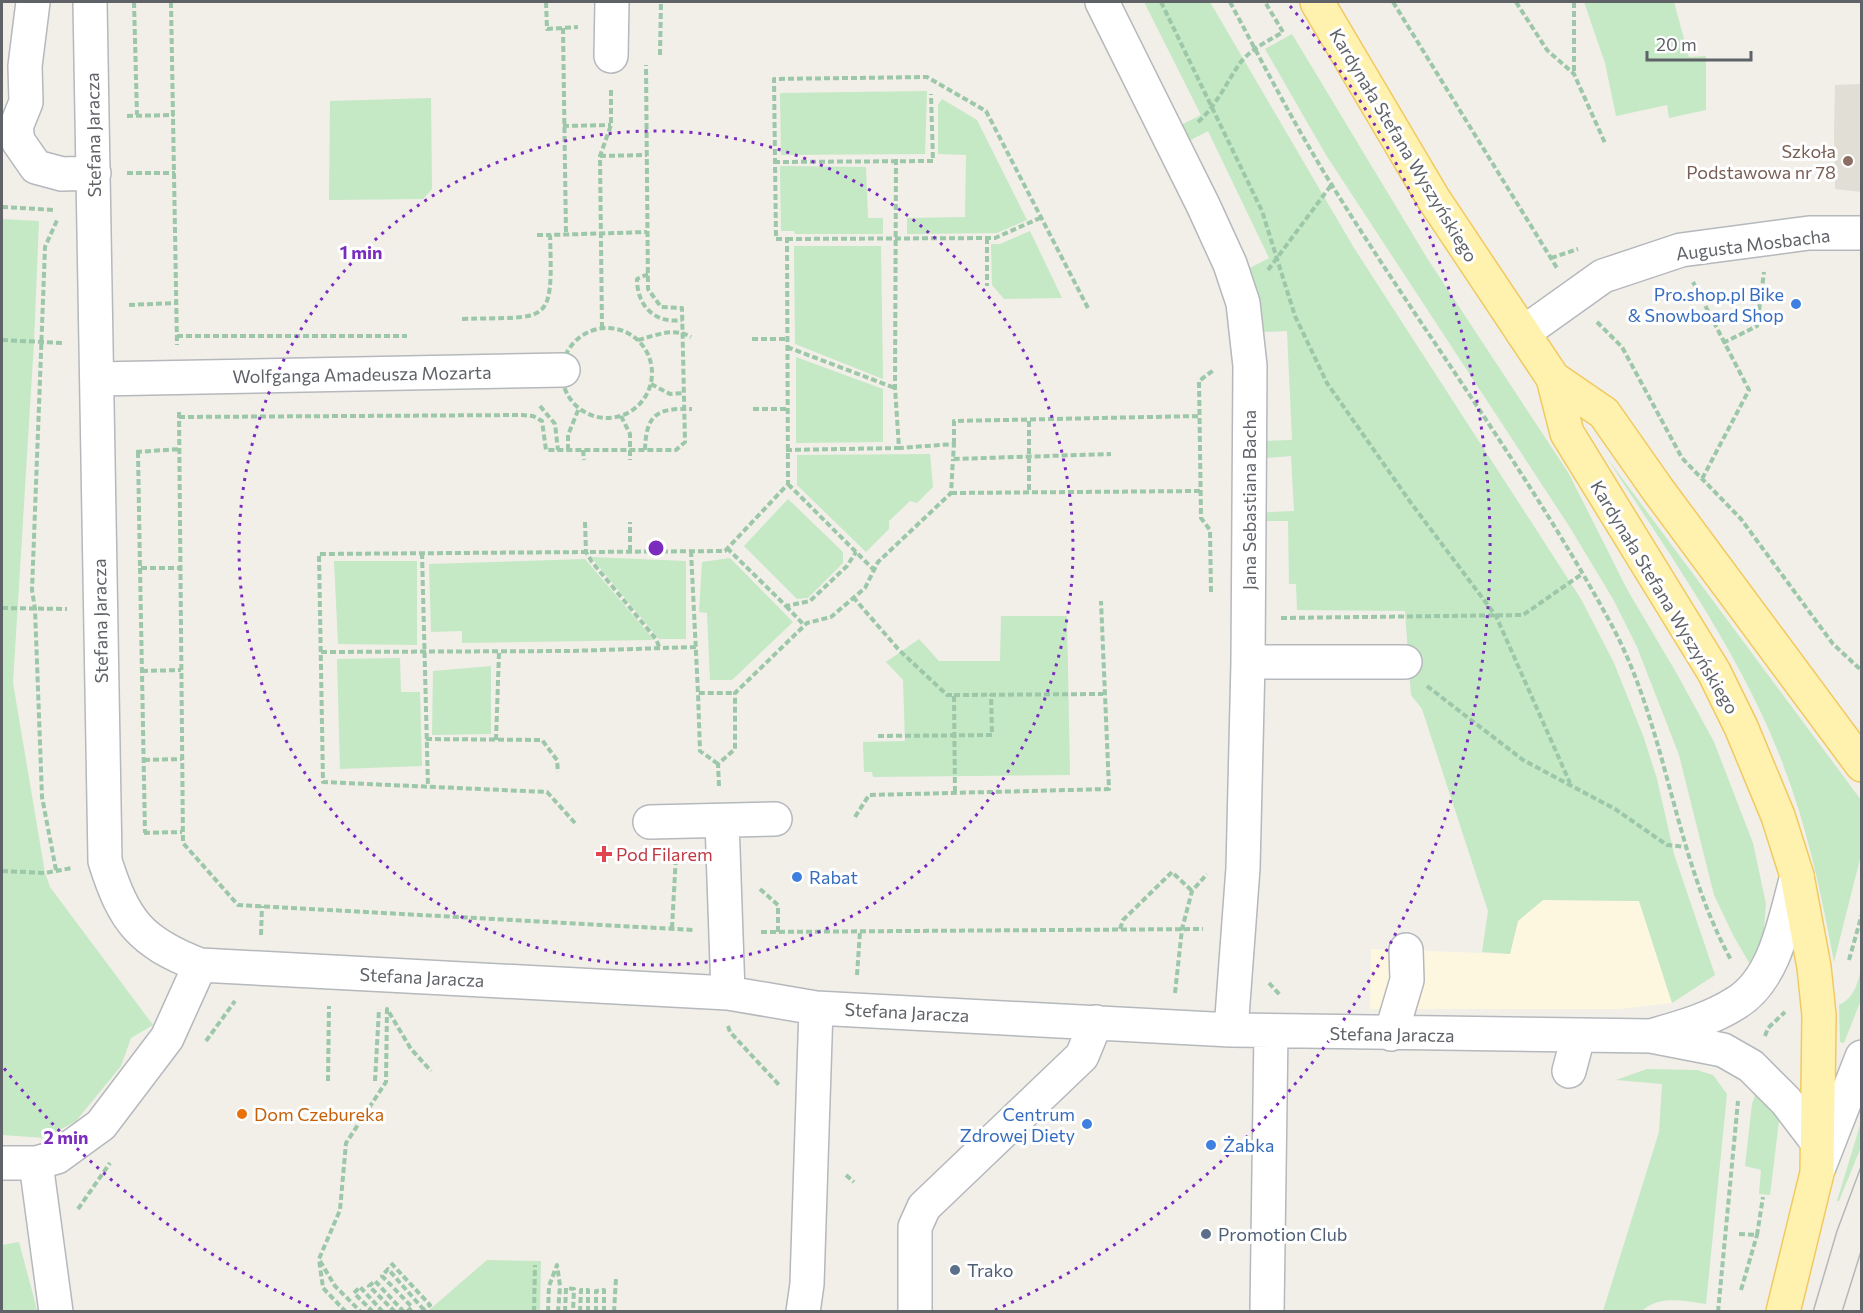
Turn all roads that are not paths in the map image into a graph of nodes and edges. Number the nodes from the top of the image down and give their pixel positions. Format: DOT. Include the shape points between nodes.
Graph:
graph roads {
  1 [pos="33,2"];
  2 [pos="90,2"];
  3 [pos="1102,2"];
  4 [pos="1317,2"];
  5 [pos="94,173"];
  6 [pos="1862,233"];
  7 [pos="1523,333"];
  8 [pos="563,370"];
  9 [pos="1553,378"];
  10 [pos="97,379"];
  11 [pos="1248,662"];
  12 [pos="1405,662"];
  13 [pos="1862,765"];
  14 [pos="775,819"];
  15 [pos="722,821"];
  16 [pos="664,822"];
  17 [pos="1797,876"];
  18 [pos="1406,950"];
  19 [pos="200,965"];
  20 [pos="727,1007"];
  21 [pos="816,1008"];
  22 [pos="1096,1022"];
  23 [pos="1231,1030"];
  24 [pos="1271,1031"];
  25 [pos="1391,1034"];
  26 [pos="1651,1036"];
  27 [pos="1578,1037"];
  28 [pos="1862,1057"];
  29 [pos="1569,1071"];
  30 [pos="1817,1158"];
  31 [pos="2,1163"];
  32 [pos="36,1163"];
  33 [pos="56,1311"];
  34 [pos="803,1311"];
  35 [pos="915,1311"];
  36 [pos="1267,1311"];
  37 [pos="1783,1311"];
  1 -- 5 [label="street" via="25,66 26,102 16,128 18,141 36,167 62,174"];
  2 -- 5 [label="street, Stefana Jaracza"];
  3 -- 11 [label="street, Jana Sebastiana Bacha" via="1230,264 1243,303 1250,366"];
  4 -- 7 [label="main road, Kardynała Stefana Wyszyńskiego" via="1433,198"];
  5 -- 10 [label="street, Stefana Jaracza"];
  6 -- 7 [label="street, Augusta Mosbacha" via="1809,233 1681,250 1603,276"];
  7 -- 9 [label="main road, Kardynała Stefana Wyszyńskiego"];
  8 -- 10 [label="street, Wolfganga Amadeusza Mozarta"];
  9 -- 13 [label="main road, Kardynała Stefana Wyszyńskiego" via="1604,413"];
  9 -- 17 [label="main road, Kardynała Stefana Wyszyńskiego" via="1567,433 1714,672 1742,727"];
  10 -- 19 [label="street, Stefana Jaracza" via="105,861 123,909 141,931 159,947"];
  11 -- 12 [label="street"];
  11 -- 23 [label="street, Jana Sebastiana Bacha" via="1243,868"];
  14 -- 15 [label="street"];
  15 -- 16 [label="street"];
  15 -- 20 [label="street"];
  17 -- 26 [label="street, Stefana Jaracza" via="1780,938 1759,981 1725,1009"];
  17 -- 30 [label="main road, Kardynała Stefana Wyszyńskiego" via="1819,1015"];
  18 -- 25 [label="street" via="1407,980"];
  19 -- 20 [label="street, Stefana Jaracza"];
  19 -- 32 [label="street" via="167,1038 101,1125 57,1157"];
  20 -- 21 [label="street, Stefana Jaracza"];
  21 -- 22 [label="street, Stefana Jaracza"];
  21 -- 34 [label="street"];
  22 -- 23 [label="street, Stefana Jaracza"];
  22 -- 35 [label="street" via="1082,1056 924,1207 915,1227"];
  23 -- 24 [label="street, Stefana Jaracza"];
  24 -- 25 [label="street, Stefana Jaracza"];
  24 -- 36 [label="street"];
  25 -- 27 [label="street, Stefana Jaracza"];
  26 -- 27 [label="street, Stefana Jaracza"];
  26 -- 30 [label="street, Stefana Jaracza" via="1723,1050 1751,1066 1786,1101"];
  27 -- 29 [label="street"];
  28 -- 30 [label="street"];
  30 -- 37 [label="main road, Kardynała Stefana Wyszyńskiego"];
  31 -- 32 [label="street"];
  32 -- 33 [label="street"];
}
